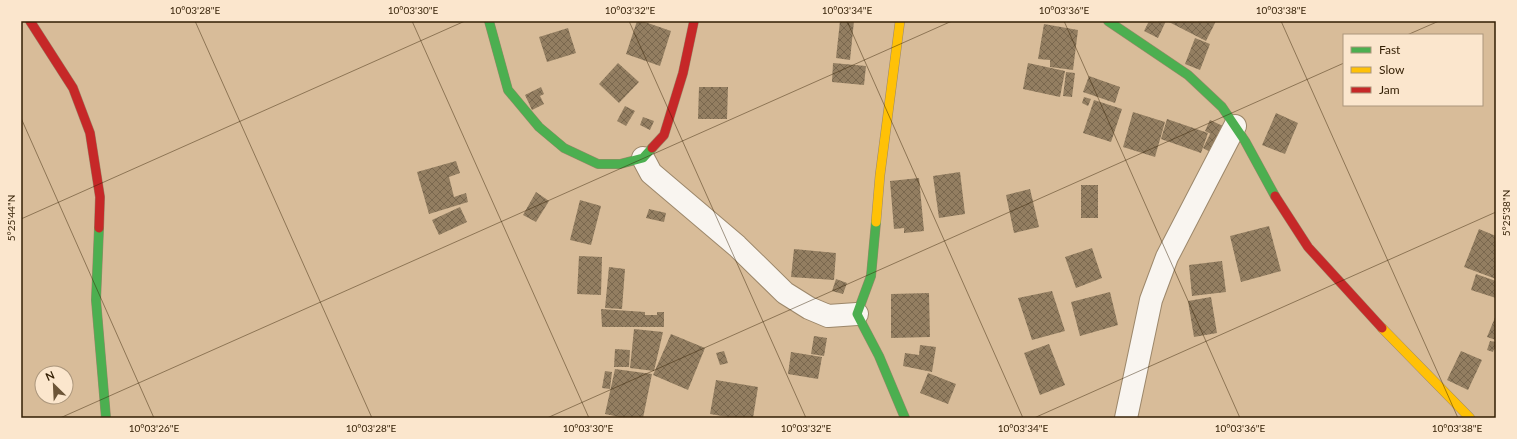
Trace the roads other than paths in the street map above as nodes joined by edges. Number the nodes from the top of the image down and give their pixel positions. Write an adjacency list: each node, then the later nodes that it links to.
1 (30, 21): 9 (street)
2 (489, 21): 7 (street)
3 (694, 21): 7 (street)
4 (900, 21): 8 (street)
5 (1108, 21): 6 (street)
6 (1235, 126): 11 (street); 12 (street)
7 (643, 158): 8 (street)
8 (857, 314): 10 (street)
9 (106, 418)
10 (905, 418)
11 (1126, 418)
12 (1470, 418)

